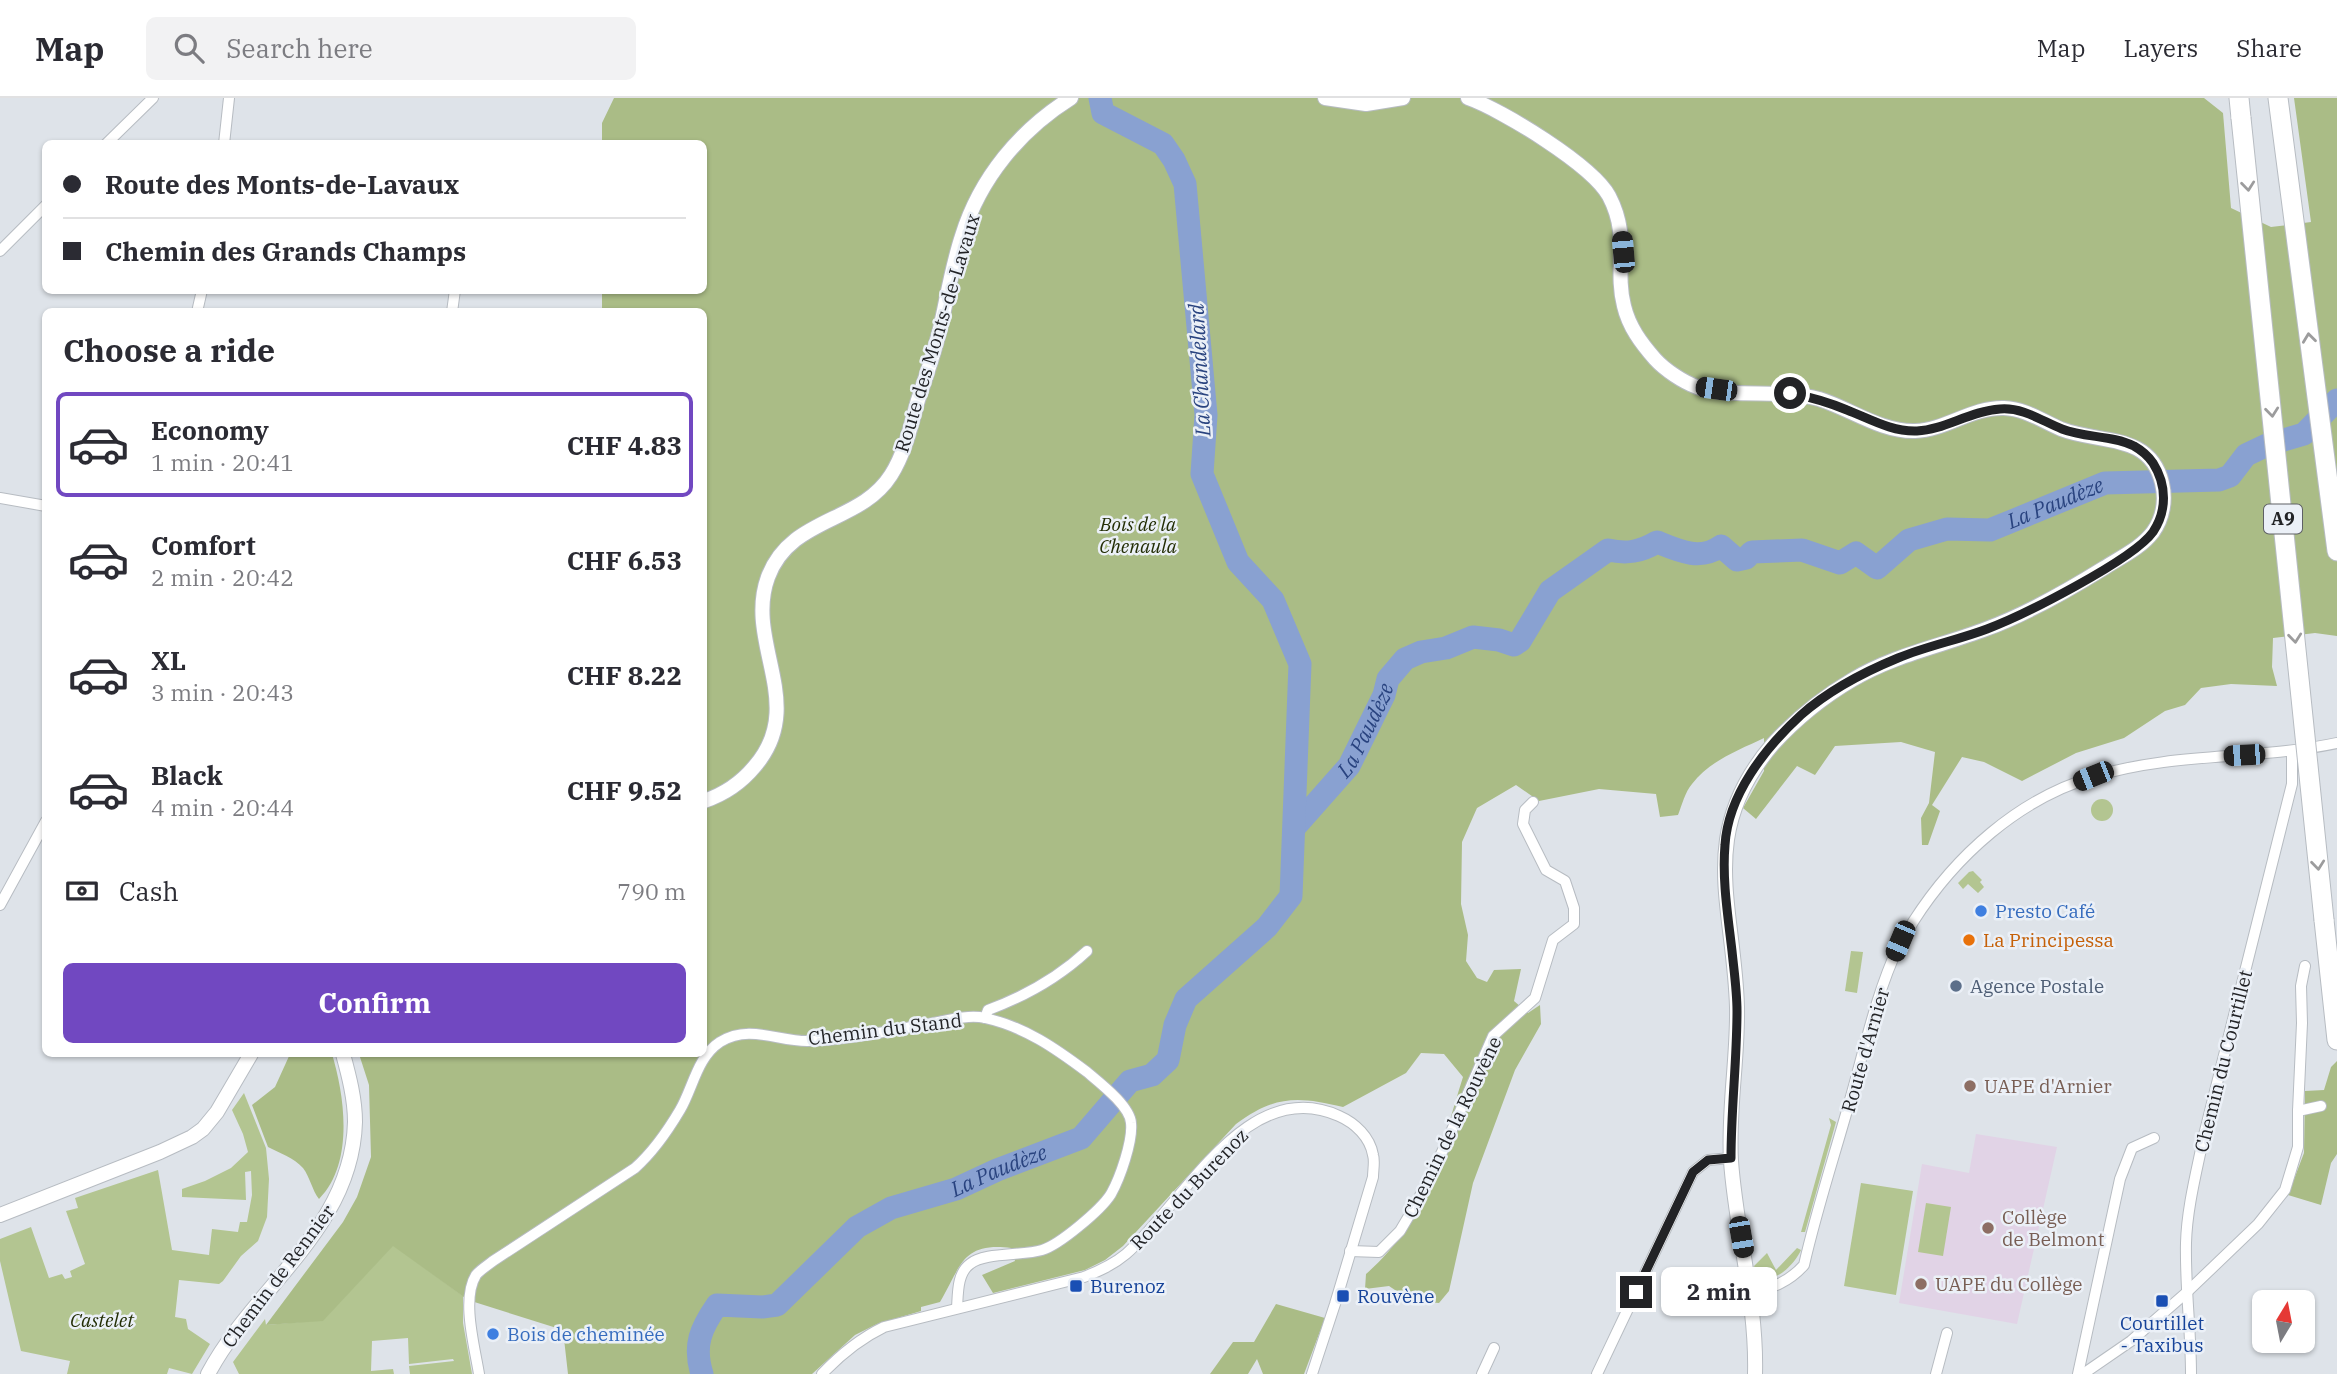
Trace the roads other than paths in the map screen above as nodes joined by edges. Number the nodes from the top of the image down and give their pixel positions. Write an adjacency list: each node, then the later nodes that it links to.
1 (153, 98): 9 (street)
2 (229, 98): 10 (street)
3 (1071, 98): 18 (street, Route des Monts-de-Lavaux)
4 (1325, 98): 5 (street)
5 (1403, 98)
6 (1468, 98): 33 (street)
7 (2239, 98): 25 (highway, A9, one-way to 25, bridge)
8 (2278, 98): 15 (highway, A9, one-way to 8)
9 (110, 140)
10 (224, 140)
11 (42, 209): 12 (street)
12 (0, 251)
13 (0, 498): 14 (street)
14 (42, 505)
15 (2337, 551)
16 (2337, 743): 17 (street, Route d'Arnier)
17 (2292, 752): 36 (street, Route d'Arnier); 37 (street, Chemin du Courtillet)
18 (707, 800)
19 (1533, 803): 35 (street, Chemin de la Rouvène)
20 (42, 828): 21 (street)
21 (0, 905)
22 (1087, 951): 24 (street)
23 (2305, 966): 31 (street)
24 (985, 1018): 26 (street, Chemin du Stand); 38 (street, Chemin du Stand)
25 (2337, 1040)
26 (707, 1053)
27 (249, 1057): 34 (street)
28 (344, 1057): 41 (street, Chemin de Rennier)
29 (705, 1057): 42 (street, Chemin du Stand)
30 (2321, 1106): 31 (street)
31 (2298, 1111): 37 (street)
32 (2154, 1138): 49 (street)
33 (1731, 1158): 36 (street); 46 (street)
34 (0, 1215)
35 (1350, 1251): 38 (street, Route du Burenoz); 44 (street, Route du Burenoz)
36 (1751, 1293): 47 (street)
37 (2186, 1293): 50 (street); 51 (street, Chemin du Courtillet)
38 (957, 1308): 43 (street, Route du Burenoz)
39 (1947, 1333): 48 (street)
40 (1494, 1348): 45 (street)
41 (208, 1374)
42 (479, 1374)
43 (822, 1374)
44 (1312, 1374)
45 (1482, 1374)
46 (1597, 1374)
47 (1755, 1374)
48 (1936, 1374)
49 (2078, 1374)
50 (2083, 1374)
51 (2191, 1374)

